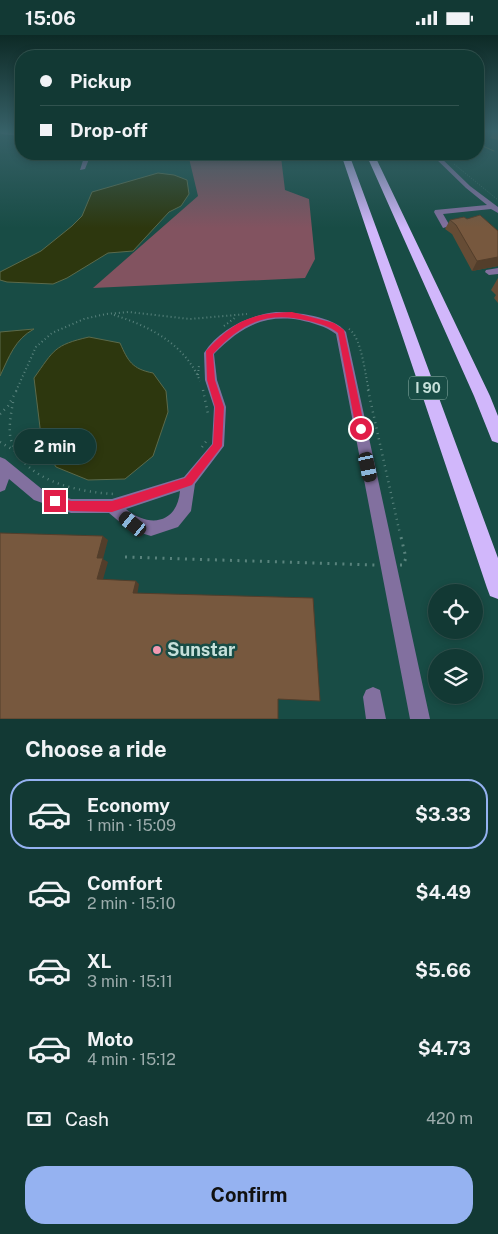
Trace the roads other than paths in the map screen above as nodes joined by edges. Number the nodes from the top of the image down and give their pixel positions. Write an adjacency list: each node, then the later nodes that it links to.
1 (84, 164): 6 (street)
2 (345, 164): 7 (highway)
3 (348, 164): 7 (highway, I 90)
4 (375, 164): 12 (highway)
5 (444, 164): 8 (street)
6 (82, 169)
7 (357, 189): 17 (highway, I 90)
8 (495, 209): 9 (street)
9 (449, 211): 10 (street); 11 (street)
10 (456, 218)
11 (446, 226)
12 (498, 435)
13 (3, 465): 15 (street); 16 (street)
14 (188, 482): 16 (street); 16 (street); 20 (street)
15 (0, 485)
16 (115, 500)
17 (498, 588)
18 (373, 697): 19 (street)
19 (376, 719)
20 (420, 719)

